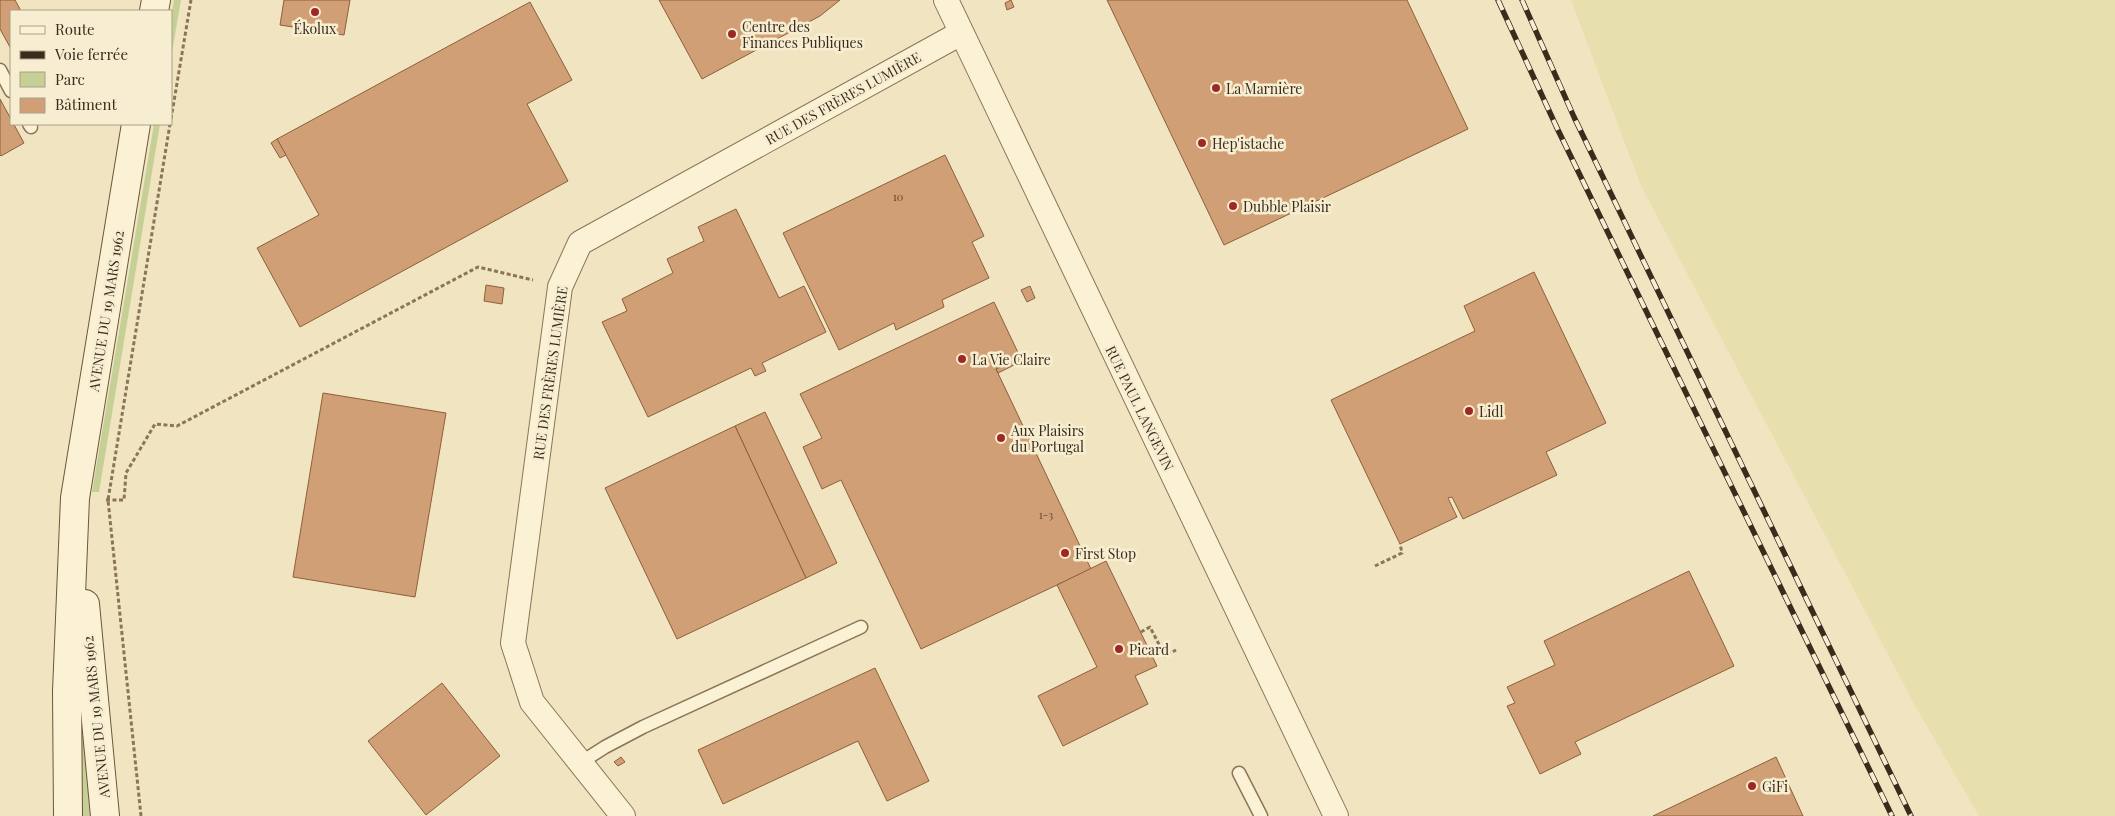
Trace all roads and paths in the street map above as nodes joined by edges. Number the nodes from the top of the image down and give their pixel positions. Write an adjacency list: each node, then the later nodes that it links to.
1 (191, 0): 6 (path)
2 (946, 0): 3 (street, RUE PAUL LANGEVIN)
3 (961, 33): 9 (street, RUE DES FRÈRES LUMIÈRE); 24 (street, RUE PAUL LANGEVIN)
4 (0, 70): 5 (lane)
5 (10, 89)
6 (172, 113)
7 (136, 125): 10 (main road, AVENUE DU 19 MARS 1962)
8 (170, 125): 11 (path)
9 (560, 287): 11 (path); 17 (street, RUE DES FRÈRES LUMIÈRE)
10 (75, 498): 11 (path); 19 (main road, AVENUE DU 19 MARS 1962); 20 (main road, AVENUE DU 19 MARS 1962)
11 (108, 500): 21 (path)
12 (1400, 544): 13 (path)
13 (1375, 566)
14 (861, 627): 17 (lane)
15 (1141, 632): 16 (path)
16 (1176, 650)
17 (580, 763): 22 (street, RUE DES FRÈRES LUMIÈRE)
18 (1239, 773): 23 (lane)
19 (68, 816)
20 (105, 816)
21 (141, 816)
22 (622, 816)
23 (1260, 816)
24 (1336, 816)

